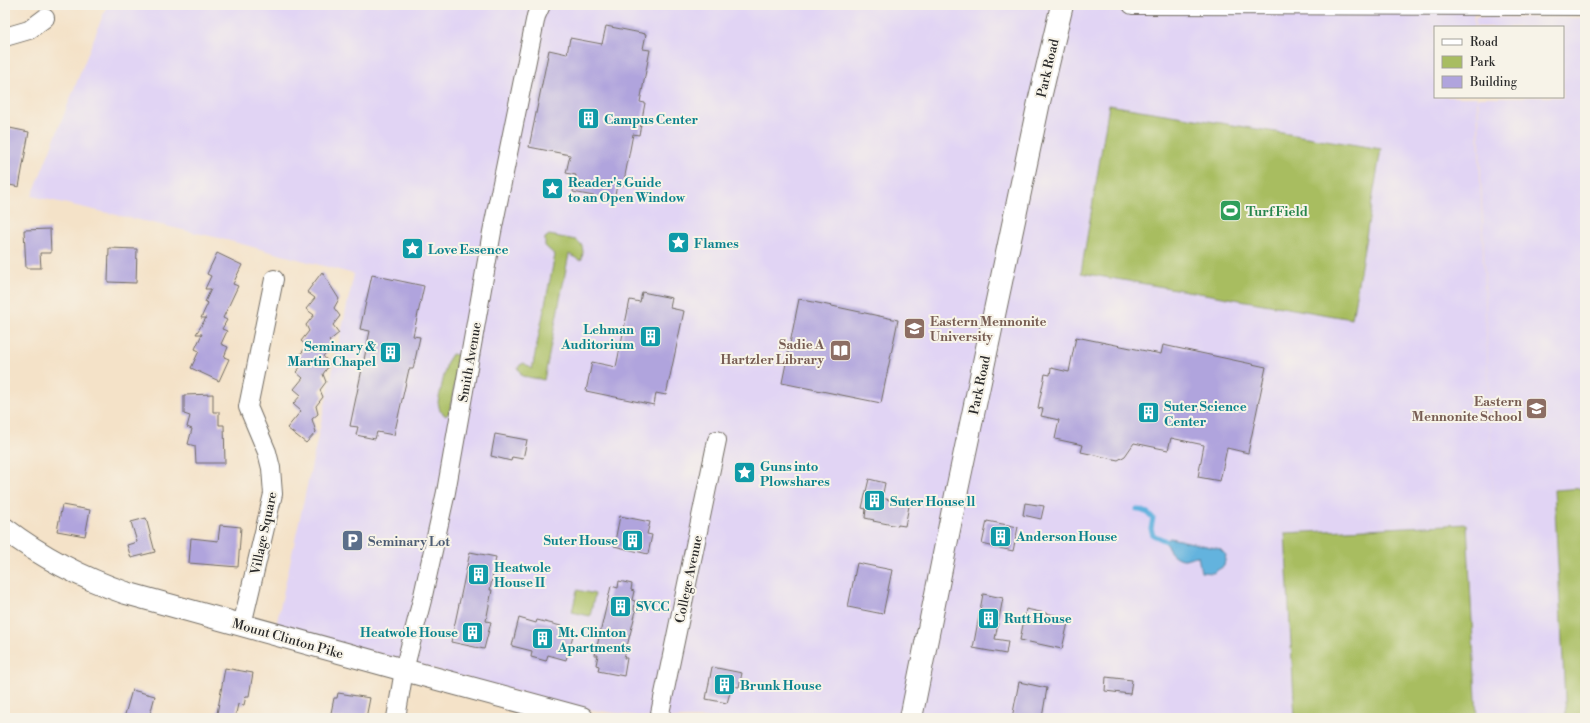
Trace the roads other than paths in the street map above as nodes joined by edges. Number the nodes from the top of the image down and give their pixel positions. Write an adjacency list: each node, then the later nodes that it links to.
1 (541, 5): 11 (street, Smith Avenue)
2 (1062, 5): 15 (street, Park Road)
3 (1132, 5): 4 (street)
4 (1585, 6)
5 (45, 18): 6 (street)
6 (5, 37)
7 (274, 279): 10 (street, Village Square)
8 (717, 440): 14 (street, College Avenue)
9 (6, 530): 10 (street, Mount Clinton Pike)
10 (242, 625): 11 (street, Mount Clinton Pike)
11 (404, 670): 12 (street, Smith Avenue); 13 (street, Mount Clinton Pike)
12 (396, 718)
13 (582, 718)
14 (659, 718)
15 (911, 718)

